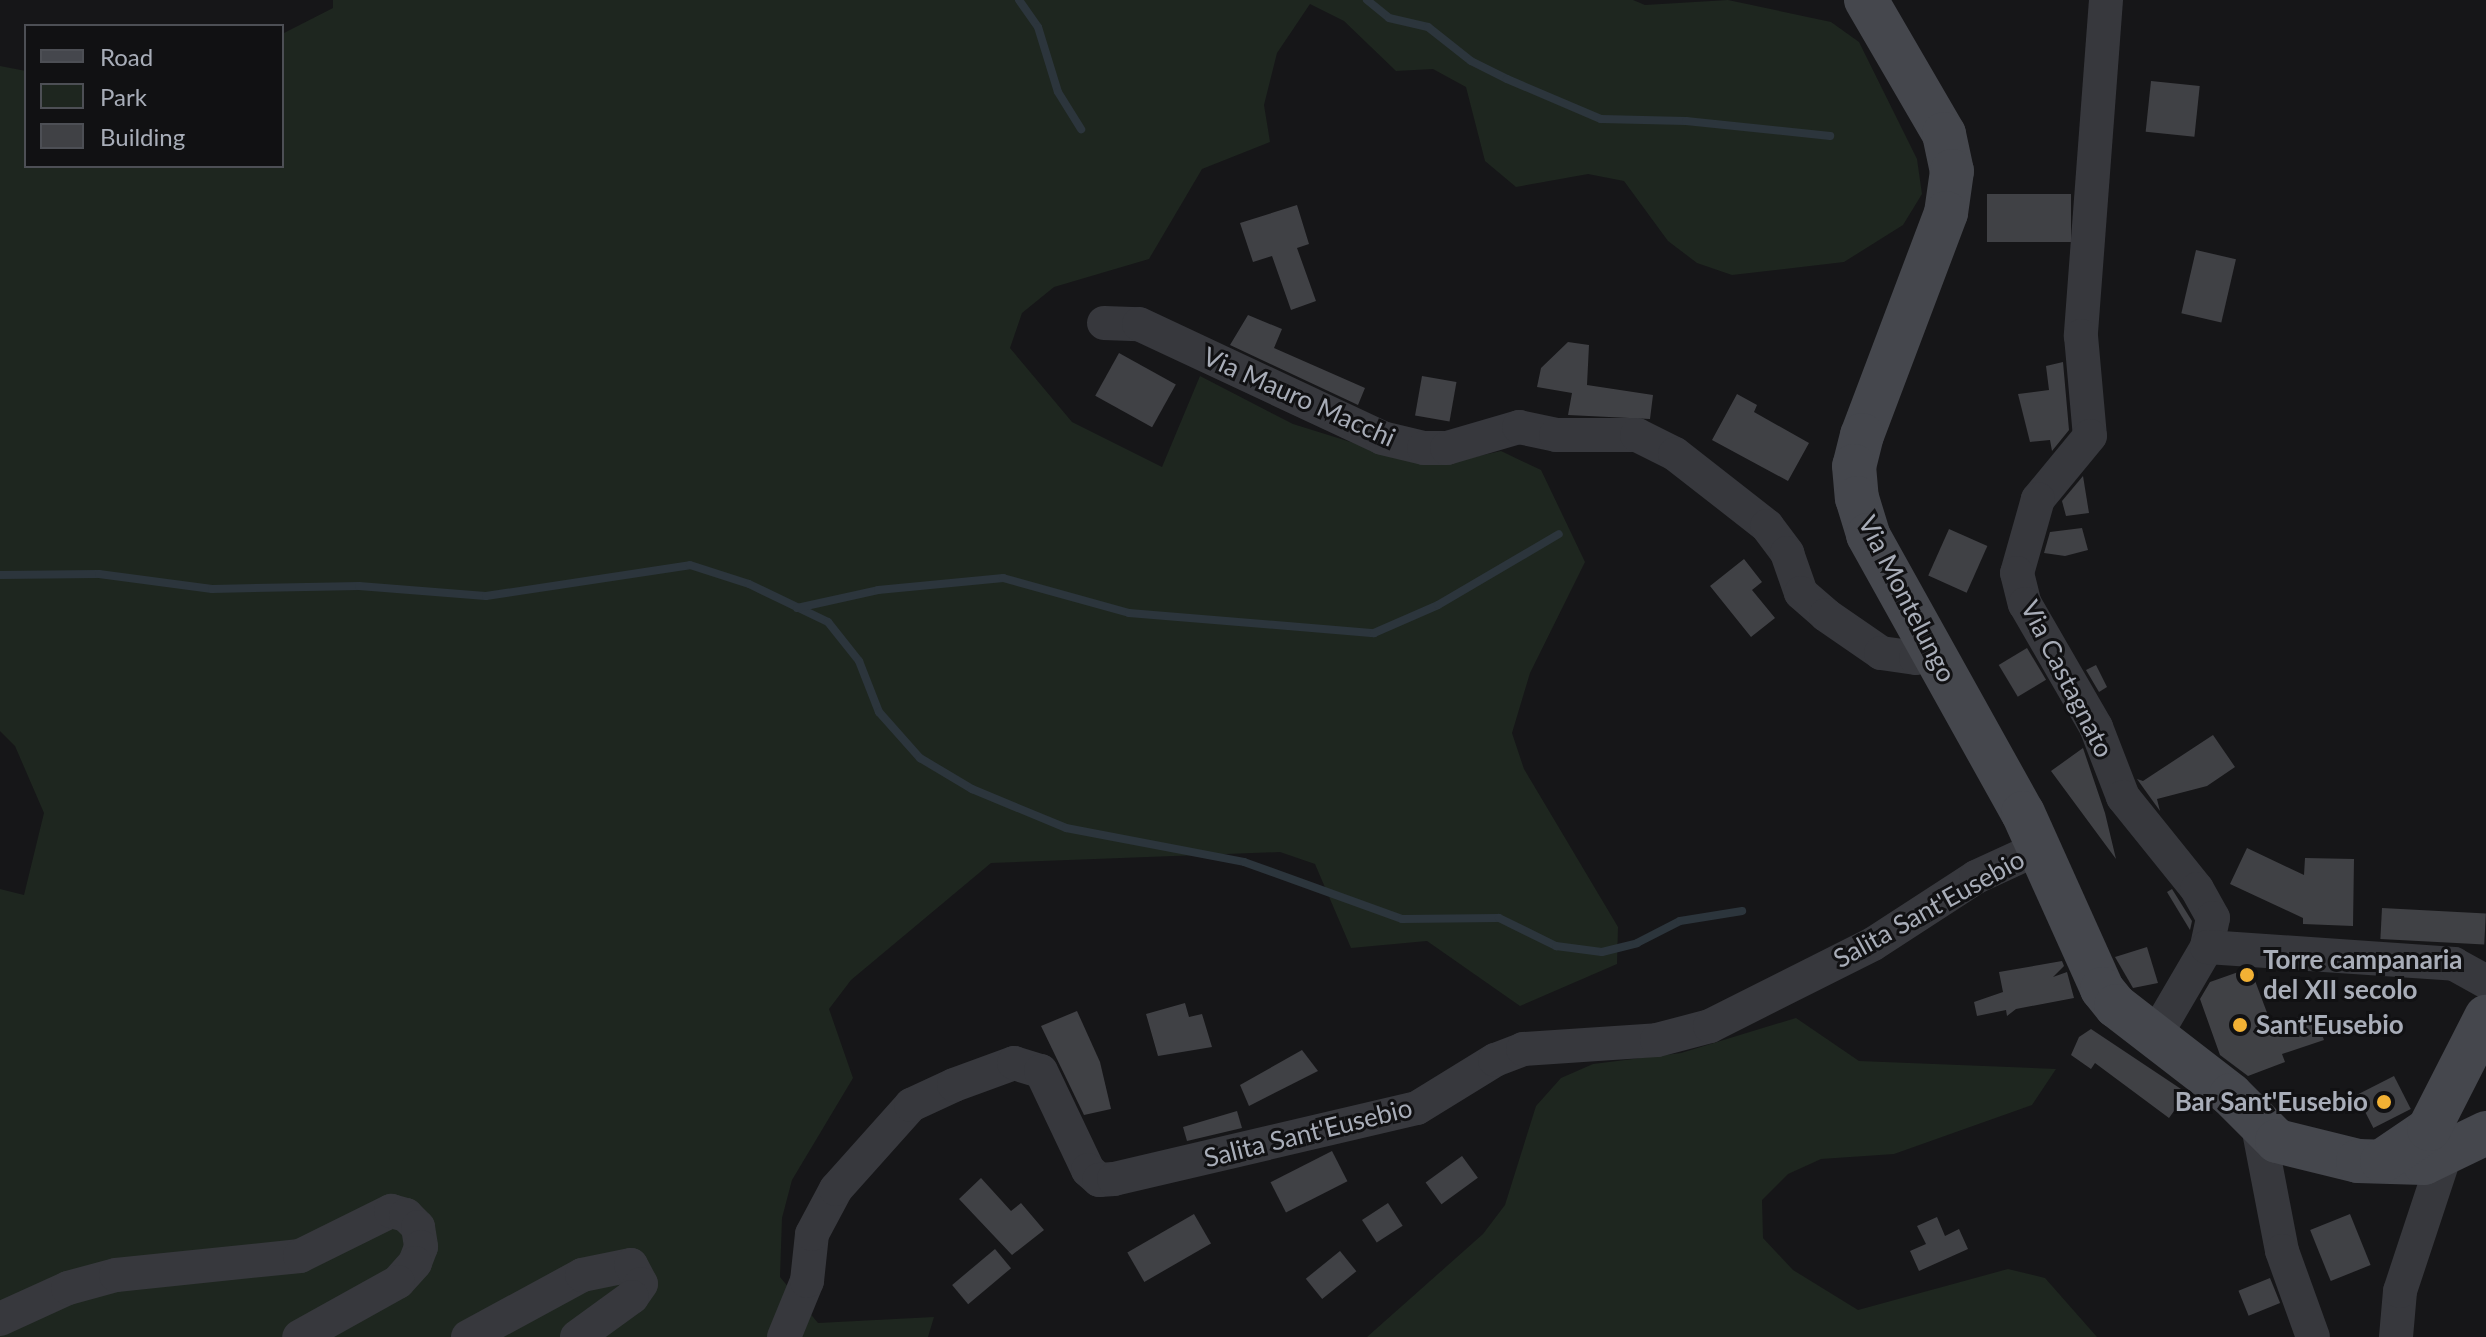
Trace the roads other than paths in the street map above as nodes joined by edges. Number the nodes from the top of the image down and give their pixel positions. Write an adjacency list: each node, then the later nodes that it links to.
1 (1866, 0): 4 (street, Via Montelungo)
2 (2106, 0): 6 (street, Via Castagnato)
3 (1104, 323): 4 (street, Via Mauro Macchi)
4 (1933, 653): 5 (street, Via Montelungo)
5 (2039, 848): 9 (street, Via Montelungo); 19 (street, Salita Sant'Eusebio)
6 (2210, 932): 7 (street); 9 (street)
7 (2486, 982)
8 (2486, 1017): 10 (street)
9 (2155, 1036): 11 (street, Via Montelungo)
10 (2444, 1102): 13 (street); 14 (street)
11 (2257, 1121): 14 (street, Via Montelungo); 20 (street)
12 (2486, 1133): 13 (street, Via Montelungo)
13 (2445, 1155): 14 (street, Via Montelungo); 21 (street)
14 (2382, 1161)
15 (0, 1319): 16 (street)
16 (299, 1337)
17 (468, 1337): 18 (street)
18 (577, 1337)
19 (784, 1337)
20 (2313, 1337)
21 (2396, 1337)

